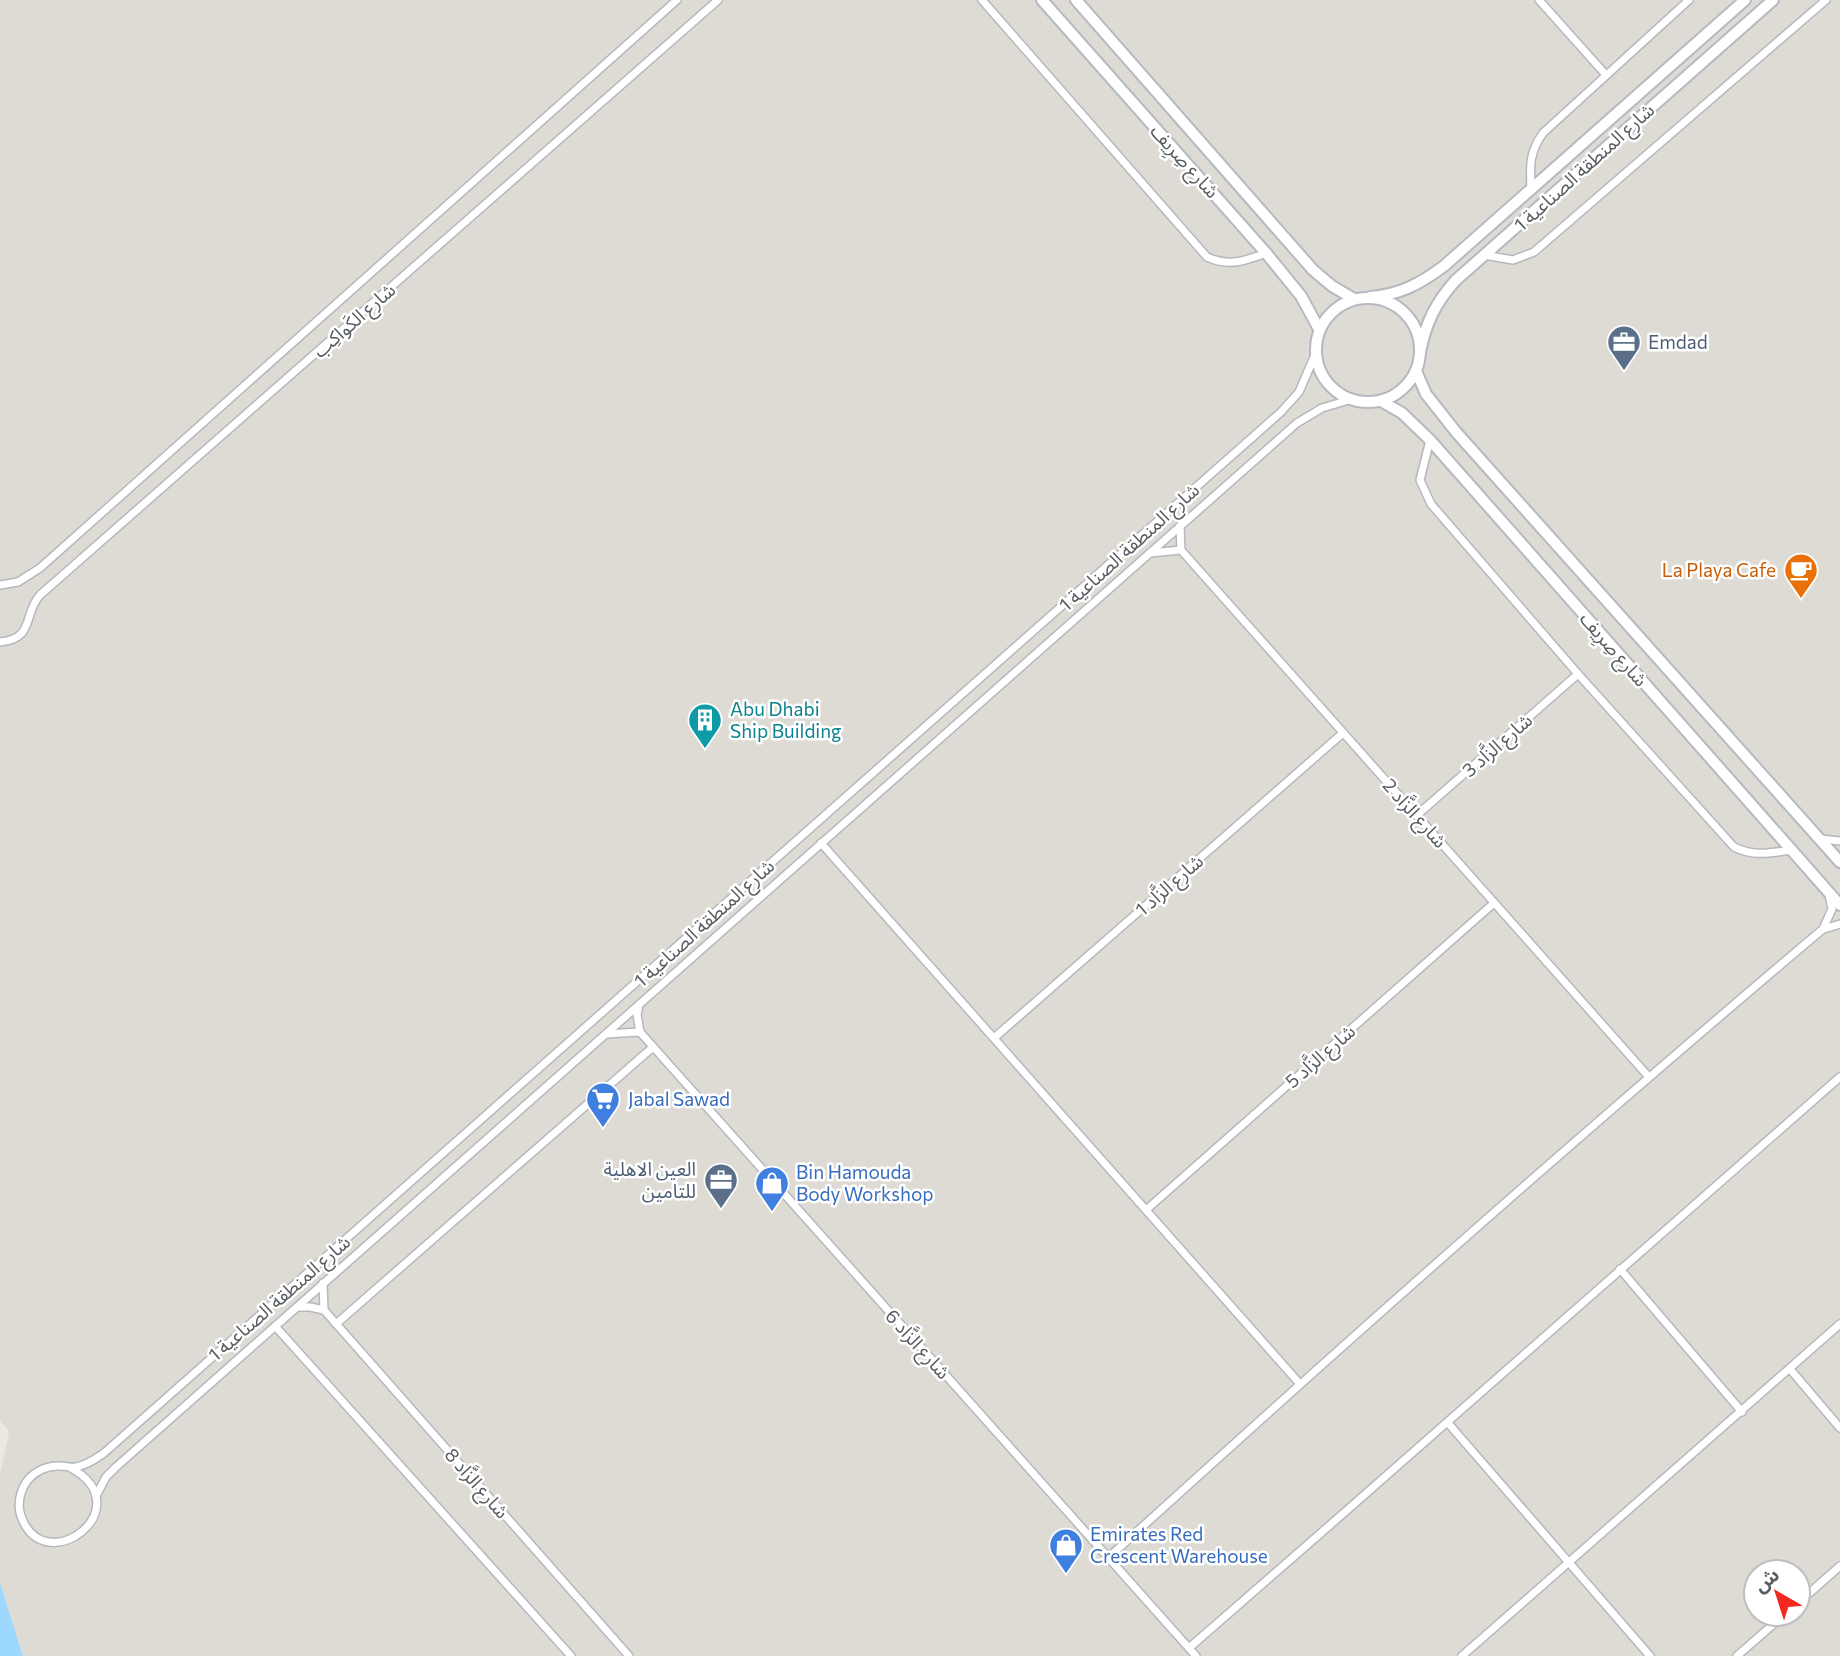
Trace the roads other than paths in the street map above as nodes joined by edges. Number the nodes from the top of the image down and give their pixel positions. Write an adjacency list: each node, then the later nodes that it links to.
1 (677, 0): 27 (street, شارع الكَواكِب)
2 (718, 0): 28 (street, شارع الكَواكِب)
3 (982, 0): 13 (street)
4 (1042, 0): 13 (main road, شارع صِرِيف)
5 (1076, 0): 16 (main road, شارع صِرِيف)
6 (1539, 0): 11 (street)
7 (1689, 0): 11 (street)
8 (1745, 0): 12 (main road, شارع المنطقة الصناعية 1)
9 (1773, 0): 14 (main road, شارع المنطقة الصناعية 1)
10 (1826, 0): 14 (street)
11 (1606, 75): 12 (street)
12 (1531, 189): 15 (main road, شارع المنطقة الصناعية 1)
13 (1266, 253): 17 (main road, شارع صِرِيف)
14 (1484, 255): 18 (main road, شارع المنطقة الصناعية 1)
15 (1370, 297): 16 (main road); 18 (main road)
16 (1354, 299): 17 (main road)
17 (1319, 329): 19 (main road)
18 (1420, 352): 20 (main road)
19 (1315, 355): 21 (main road); 62 (street, شارع المنطقة الصناعية 1)
20 (1416, 371): 22 (main road); 32 (main road, شارع صِرِيف)
21 (1349, 400): 22 (main road); 24 (street, شارع المنطقة الصناعية 1)
22 (1381, 401): 23 (main road, شارع صِرِيف)
23 (1430, 440): 29 (street); 35 (main road, شارع صِرِيف)
24 (1180, 526): 25 (street); 26 (street, شارع المنطقة الصناعية 1)
25 (1181, 550): 26 (street); 30 (street, شارع الزَّاد 2)
26 (1149, 553): 34 (street, شارع المنطقة الصناعية 1)
27 (0, 585)
28 (0, 642)
29 (1578, 674): 31 (street, شارع الزَّاد 3); 35 (street)
30 (1343, 733): 31 (street, شارع الزَّاد 2); 45 (street, شارع الزَّاد 1)
31 (1416, 815): 38 (street, شارع الزَّاد 2)
32 (1820, 839): 33 (street); 36 (main road, شارع صِرِيف)
33 (1840, 841)
34 (821, 843): 42 (street, شارع المنطقة الصناعية 1); 45 (street)
35 (1791, 850): 37 (main road, شارع صِرِيف)
36 (1840, 862)
37 (1828, 892): 39 (main road, شارع صِرِيف); 41 (street)
38 (1494, 903): 47 (street, شارع الزَّاد 2); 49 (street, شارع الزَّاد 5)
39 (1840, 905)
40 (1840, 924): 41 (street)
41 (1823, 929): 47 (street)
42 (639, 1004): 43 (street); 44 (street, شارع المنطقة الصناعية 1)
43 (640, 1032): 44 (street); 46 (street, شارع الزَّاد 6)
44 (606, 1034): 51 (street, شارع المنطقة الصناعية 1)
45 (994, 1038): 49 (street)
46 (653, 1047): 54 (street); 64 (street, شارع الزَّاد 6)
47 (1648, 1076): 58 (street)
48 (1840, 1077): 50 (street)
49 (1146, 1210): 58 (street)
50 (1620, 1269): 59 (street); 60 (street)
51 (323, 1283): 52 (street, شارع المنطقة الصناعية 1); 53 (street)
52 (296, 1308): 53 (street); 56 (street, شارع المنطقة الصناعية 1)
53 (324, 1310): 54 (street, شارع الزَّاد 8)
54 (337, 1324): 71 (street, شارع الزَّاد 8)
55 (1840, 1324): 57 (street)
56 (275, 1326): 63 (street, شارع المنطقة الصناعية 1); 70 (street)
57 (1790, 1369): 59 (street); 61 (street)
58 (1300, 1384): 64 (street)
59 (1742, 1412): 65 (street)
60 (1448, 1423): 65 (street); 69 (street)
61 (1840, 1428)
62 (71, 1468): 63 (street); 63 (street, شارع المنطقة الصناعية 1)
63 (96, 1497)
64 (1108, 1558): 69 (street, شارع الزَّاد 6)
65 (1569, 1563): 73 (street); 74 (street)
66 (1840, 1566): 67 (street)
67 (1812, 1591)
68 (1769, 1628): 75 (street)
69 (1189, 1648): 72 (street, شارع الزَّاد 6)
70 (571, 1656)
71 (629, 1656)
72 (1196, 1656)
73 (1462, 1656)
74 (1650, 1656)
75 (1737, 1656)

